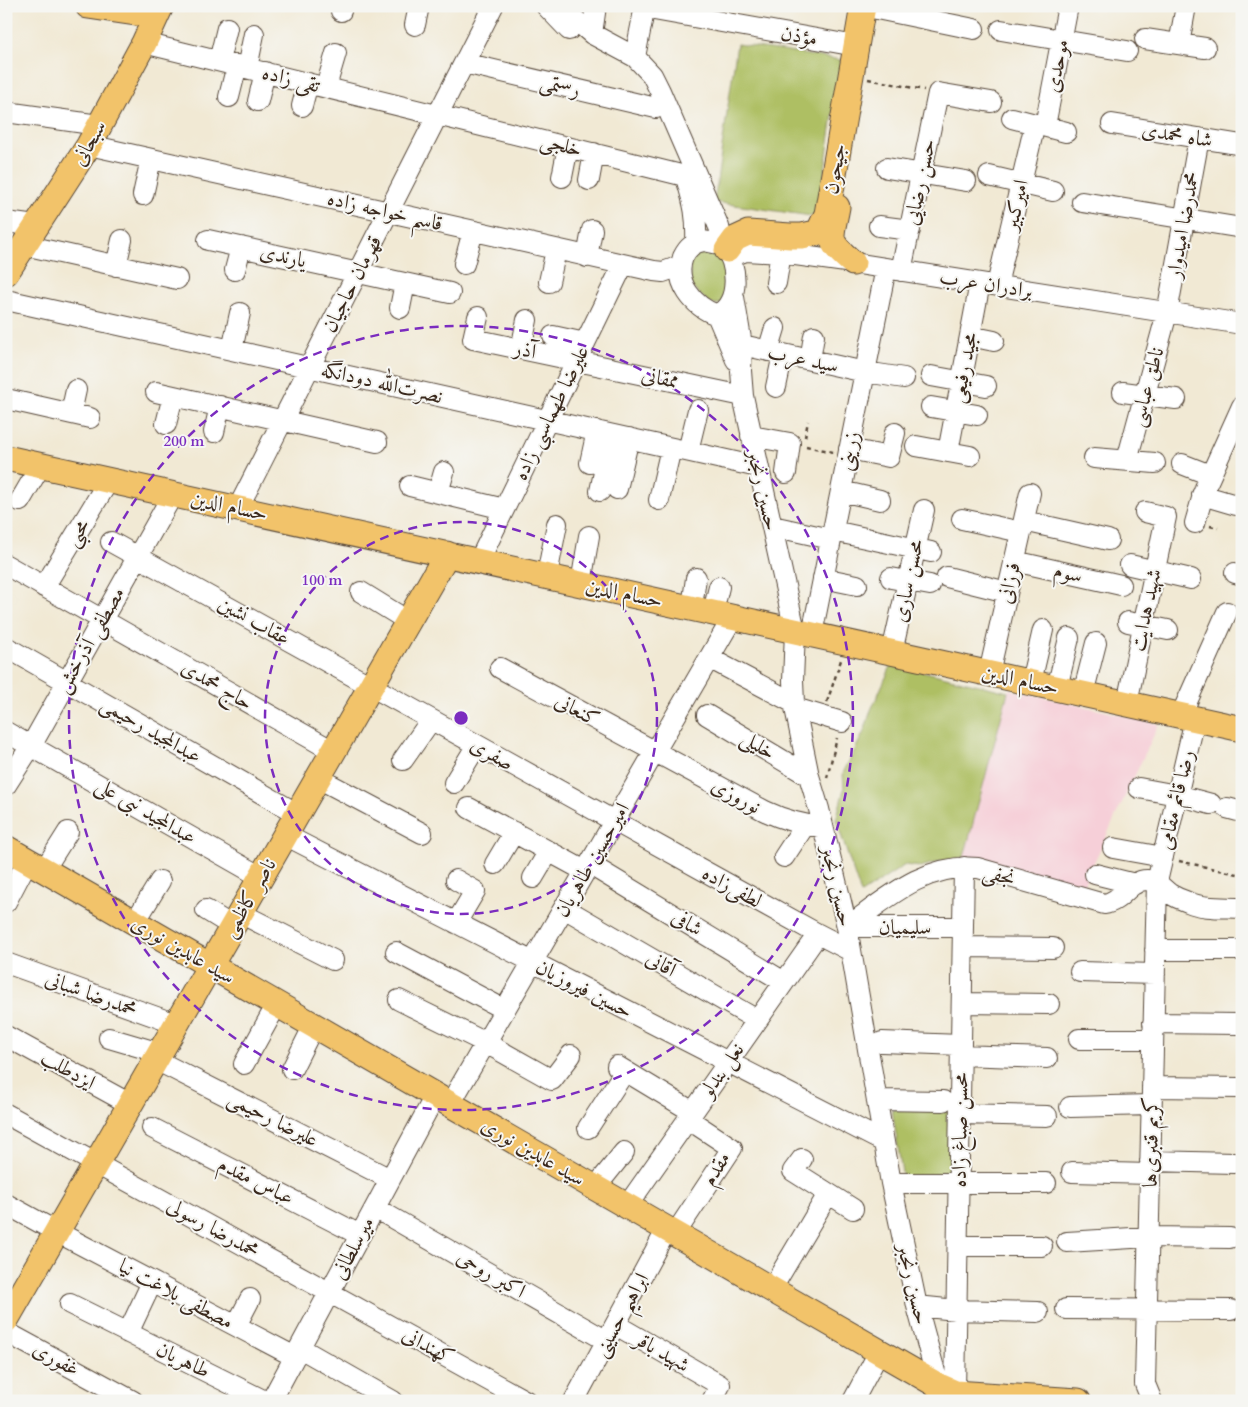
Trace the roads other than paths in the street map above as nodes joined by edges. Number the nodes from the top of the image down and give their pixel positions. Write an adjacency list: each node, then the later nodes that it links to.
1 (88, 6): 10 (main road)
2 (546, 6): 32 (street)
3 (563, 6): 15 (street)
4 (596, 6): 15 (street)
5 (1068, 6): 16 (street, موحدی)
6 (1186, 6): 19 (street)
7 (487, 7): 25 (street, قهرمان حاجیان)
8 (869, 7): 12 (street); 20 (main road, جیحون); 73 (main road, جیحون)
9 (650, 8): 20 (street, مؤذن); 24 (street)
10 (158, 11): 18 (main road, سبحانی)
11 (227, 28): 26 (street)
12 (974, 29)
13 (1001, 30): 16 (street)
14 (254, 34): 26 (street)
15 (592, 34): 24 (street)
16 (1062, 39): 22 (street); 37 (street, موحدی)
17 (1145, 39): 19 (street)
18 (144, 43): 26 (street, تقی زاده); 39 (main road, سبحانی)
19 (1179, 44): 21 (street)
20 (856, 46): 70 (main road, جیحون)
21 (1205, 48)
22 (1127, 51)
23 (336, 53): 27 (street)
24 (635, 57): 70 (street)
25 (464, 63): 32 (street, رستمی); 34 (street, قهرمان حاجیان)
26 (242, 67): 27 (street, تقی زاده); 28 (street); 29 (street)
27 (317, 85): 31 (street); 34 (street, تقی زاده)
28 (229, 97)
29 (258, 101)
30 (991, 102): 46 (street, حسن رضایی)
31 (302, 106)
32 (656, 108): 47 (street)
33 (6, 112): 39 (street, قاسم خواجه زاده)
34 (438, 115): 42 (street, خلجی); 56 (street, قهرمان حاجیان)
35 (1012, 118): 37 (street)
36 (1112, 124): 40 (street, شاه محمدی)
37 (1040, 125): 38 (street); 52 (street, امیرکبیر)
38 (1066, 132)
39 (94, 135): 44 (street, قاسم خواجه زاده); 64 (main road, سبحانی)
40 (1199, 138): 41 (street, شاه محمدی); 57 (street, محمدرضا امیدوار)
41 (1242, 145)
42 (568, 147): 43 (street, خلجی); 49 (street)
43 (594, 153): 47 (street, خلجی); 50 (street)
44 (151, 159): 54 (street); 56 (street, قاسم خواجه زاده)
45 (888, 168): 46 (street)
46 (921, 174): 51 (street); 62 (street, حسن رضایی)
47 (685, 176): 67 (street)
48 (989, 176): 52 (street)
49 (562, 177)
50 (589, 180)
51 (966, 181)
52 (1021, 183): 53 (street); 86 (street, امیرکبیر)
53 (1053, 191)
54 (143, 195)
55 (1082, 202): 57 (street)
56 (388, 212): 63 (street, قاسم خواجه زاده); 80 (street, قهرمان حاجیان)
57 (1184, 219): 60 (street); 92 (street, محمدرضا امیدوار)
58 (6, 222): 64 (street)
59 (879, 226): 62 (street)
60 (1242, 228)
61 (592, 230): 72 (street)
62 (910, 230): 78 (street, حسن رضایی)
63 (473, 231): 69 (street, قاسم خواجه زاده); 74 (street)
64 (30, 236): 76 (street); 81 (main road, سبحانی)
65 (122, 240): 76 (street)
66 (208, 240): 68 (street, یارندی)
67 (696, 242): 70 (street); 77 (street)
68 (241, 247): 79 (street); 80 (street, یارندی)
69 (556, 250): 72 (street, قاسم خواجه زاده); 83 (street)
70 (727, 251): 71 (street, برادران عرب); 88 (street)
71 (781, 253): 73 (street, برادران عرب); 85 (street)
72 (587, 257): 75 (street, قاسم خواجه زاده)
73 (852, 263): 78 (street, برادران عرب)
74 (464, 264)
75 (623, 265): 77 (street, قاسم خواجه زاده); 105 (street, علیرضا طهماسبی زاده)
76 (116, 266): 82 (street)
77 (680, 266): 93 (street)
78 (894, 269): 86 (street, برادران عرب); 110 (street, زرینی)
79 (235, 270)
80 (358, 272): 84 (street, یارندی); 108 (street, قهرمان حاجیان)
81 (6, 273)
82 (177, 279)
83 (550, 282)
84 (405, 283): 87 (street, یارندی); 90 (street)
85 (776, 284)
86 (988, 284): 92 (street, برادران عرب); 100 (street, مجید رفیعی)
87 (450, 293)
88 (734, 297): 93 (street); 102 (street, حسین رنجبر)
89 (6, 300): 104 (street, نصرت‌الله دودانگه)
90 (400, 308)
91 (240, 313): 104 (street)
92 (1167, 313): 96 (street, برادران عرب); 119 (street, ناطق عباسی)
93 (718, 316): 109 (street, حسین رنجبر)
94 (478, 317): 103 (street, آذر)
95 (527, 320): 103 (street)
96 (1242, 324)
97 (775, 328): 106 (street)
98 (553, 336): 105 (street)
99 (814, 336): 107 (street)
100 (970, 336): 101 (street); 113 (street, مجید رفیعی)
101 (994, 341)
102 (742, 346): 106 (street, سید عرب); 109 (street, حسین رنجبر)
103 (522, 349): 105 (street, آذر)
104 (232, 350): 108 (street, نصرت‌الله دودانگه)
105 (580, 352): 118 (street, ممقانی); 129 (street, علیرضا طهماسبی زاده)
106 (775, 353): 107 (street, سید عرب); 115 (street)
107 (810, 360): 110 (street, سید عرب)
108 (310, 367): 128 (street, قهرمان حاجیان); 129 (street, نصرت‌الله دودانگه)
109 (741, 371): 118 (street, حسین رنجبر)
110 (865, 372): 112 (street, سید عرب); 138 (street, زرینی)
111 (931, 376): 113 (street)
112 (904, 378)
113 (961, 381): 114 (street); 125 (street, مجید رفیعی)
114 (986, 386)
115 (776, 387)
116 (76, 390): 120 (street)
117 (1123, 392): 119 (street)
118 (743, 396): 134 (street, حسین رنجبر)
119 (1145, 396): 121 (street); 143 (street, ناطق عباسی)
120 (6, 400)
121 (1176, 400)
122 (220, 406): 128 (street); 130 (street); 131 (street)
123 (931, 407): 125 (street)
124 (698, 410): 137 (street)
125 (956, 411): 127 (street); 139 (street, مجید رفیعی)
126 (1241, 411): 151 (street)
127 (977, 415)
128 (283, 420): 135 (street); 164 (street, قهرمان حاجیان)
129 (547, 420): 133 (street, نصرت‌الله دودانگه); 165 (street, علیرضا طهماسبی زاده)
130 (166, 424)
131 (214, 432)
132 (895, 433): 138 (street)
133 (613, 435): 137 (street, نصرت‌الله دودانگه); 144 (street); 154 (street)
134 (751, 436): 148 (street, حسین رنجبر); 150 (street)
135 (377, 442)
136 (916, 446): 139 (street)
137 (679, 449): 148 (street, نصرت‌الله دودانگه); 160 (street)
138 (849, 452): 155 (street, زرینی)
139 (948, 452): 140 (street)
140 (970, 456)
141 (6, 458): 147 (main road, حسام الدین)
142 (1094, 458): 143 (street)
143 (1127, 460): 145 (street)
144 (590, 463)
145 (1155, 463)
146 (1182, 464): 151 (street)
147 (41, 465): 152 (main road, حسام الدین); 162 (street)
148 (758, 467): 171 (street, حسین رنجبر)
149 (444, 472): 157 (street)
150 (786, 473)
151 (1210, 475): 159 (street)
152 (109, 480): 158 (main road, حسام الدین); 193 (street, محبی)
153 (410, 486): 157 (street)
154 (608, 490)
155 (841, 491): 161 (street); 173 (street, زرینی)
156 (1030, 492): 172 (street, فرزانی)
157 (438, 493): 165 (street)
158 (173, 494): 164 (main road, حسام الدین); 179 (street, مصطفی آذرخش)
159 (1202, 495): 163 (street); 169 (street)
160 (659, 500)
161 (880, 500)
162 (20, 501)
163 (1236, 505)
164 (238, 508): 178 (main road, حسام الدین)
165 (504, 509): 181 (street, علیرضا طهماسبی زاده)
166 (924, 510): 177 (street, محسن ساری)
167 (1145, 512): 184 (street, شهید هدایت)
168 (962, 519): 172 (street)
169 (1195, 523)
170 (557, 524): 185 (street)
171 (772, 526): 173 (street); 204 (street, حسین رنجبر)
172 (1022, 527): 175 (street); 180 (street, فرزانی)
173 (832, 535): 177 (street); 187 (street, زرینی)
174 (589, 536): 190 (street)
175 (1108, 540)
176 (111, 542): 179 (street, عقاب نشین)
177 (923, 551): 188 (street, محسن ساری)
178 (447, 554): 181 (main road, حسام الدین); 200 (main road, ناصر کاظمی)
179 (138, 556): 199 (street, مصطفی آذرخش); 214 (street, عقاب نشین)
180 (1014, 560): 192 (street, سوم); 196 (street, فرزانی)
181 (479, 561): 185 (main road, حسام الدین)
182 (6, 565): 193 (street, حاج محمدی)
183 (1130, 565): 184 (street)
184 (1155, 571): 189 (street); 201 (street, شهید هدایت)
185 (547, 575): 190 (main road, حسام الدین)
186 (696, 578): 197 (street)
187 (824, 578): 191 (street); 204 (street, زرینی)
188 (900, 579): 196 (street); 208 (street, محسن ساری)
189 (1190, 579)
190 (581, 583): 197 (main road, حسام الدین)
191 (858, 585)
192 (1121, 585)
193 (44, 587): 199 (street, حاج محمدی)
194 (719, 587): 197 (street)
195 (361, 592): 200 (street)
196 (1007, 592): 211 (street, فرزانی)
197 (713, 612): 204 (main road, حسام الدین); 209 (street, امیرحسین طاهریان)
198 (1227, 612): 220 (street, رضا قائم مقامی)
199 (101, 619): 212 (street, مصطفی آذرخش); 227 (street, حاج محمدی)
200 (408, 620): 214 (main road, ناصر کاظمی)
201 (1136, 623): 203 (street); 217 (street, شهید هدایت)
202 (1043, 630): 213 (street)
203 (1168, 630)
204 (803, 633): 208 (main road, حسام الدین); 218 (street, حسین رنجبر)
205 (1069, 638): 215 (street)
206 (1096, 643): 216 (street)
207 (6, 647): 212 (street, عبدالمجید رحیمی)
208 (892, 652): 211 (main road, حسام الدین)
209 (709, 658): 218 (street); 228 (street, امیرحسین طاهریان)
210 (500, 668): 228 (street, کنعانی)
211 (989, 673): 213 (main road, حسام الدین)
212 (66, 681): 225 (street, مصطفی آذرخش); 238 (street, عبدالمجید رحیمی)
213 (1031, 682): 215 (main road, حسام الدین)
214 (370, 686): 221 (street, صفری); 227 (main road, ناصر کاظمی)
215 (1057, 688): 216 (main road, حسام الدین)
216 (1083, 694): 217 (main road, حسام الدین)
217 (1127, 703): 220 (main road, حسام الدین)
218 (795, 705): 222 (street); 231 (street, حسین رنجبر)
219 (707, 715): 231 (street, خلیلی)
220 (1188, 717): 223 (main road, حسام الدین); 235 (street, رضا قائم مقامی)
221 (431, 720): 226 (street, صفری); 229 (street)
222 (842, 722)
223 (1242, 729)
224 (6, 732): 225 (street, عبدالمجید نبی علی)
225 (31, 746): 233 (street, مصطفی آذرخش); 255 (street, عبدالمجید نبی علی)
226 (477, 746): 232 (street); 239 (street, صفری)
227 (333, 751): 230 (main road, ناصر کاظمی)
228 (655, 752): 239 (street, امیرحسین طاهریان); 240 (street, نوروزی)
229 (403, 760)
230 (318, 778): 238 (main road, ناصر کاظمی); 243 (street)
231 (818, 778): 240 (street, حسین رنجبر)
232 (454, 783)
233 (6, 784)
234 (1139, 788): 235 (street)
235 (1177, 795): 237 (street); 249 (street, رضا قائم مقامی)
236 (469, 808): 242 (street, شافی)
237 (1227, 808)
238 (296, 814): 244 (main road, ناصر کاظمی)
239 (614, 822): 253 (street, امیرحسین طاهریان); 270 (street, لطفی‌زاده)
240 (814, 826): 248 (street); 268 (street, حسین رنجبر)
241 (68, 832): 251 (street)
242 (514, 832): 247 (street, شافی); 250 (street)
243 (422, 833)
244 (285, 835): 255 (main road, ناصر کاظمی); 267 (street, حسین فیروزیان)
245 (6, 848): 251 (main road, سید عابدین نوری)
246 (1113, 848): 249 (street)
247 (549, 851): 253 (street, شافی); 256 (street)
248 (784, 856)
249 (1162, 858): 259 (street, رضا قائم مقامی)
250 (495, 864)
251 (36, 865): 261 (street); 266 (main road, سید عابدین نوری)
252 (964, 867): 260 (street, نجفی); 268 (street, نجفی); 269 (street, محسن صباغ زاده)
253 (587, 868): 263 (street, امیرحسین طاهریان); 283 (street, شافی)
254 (1096, 874): 260 (street)
255 (261, 877): 265 (main road, ناصر کاظمی)
256 (533, 878)
257 (456, 880): 267 (street)
258 (160, 881): 266 (street)
259 (1157, 882): 260 (street); 262 (street); 273 (street, کریم قنبری‌ها)
260 (1135, 884)
261 (6, 902)
262 (1241, 903)
263 (564, 908): 278 (street, امیرحسین طاهریان); 289 (street, آقانی)
264 (206, 910): 265 (street)
265 (236, 920): 277 (street); 280 (main road, ناصر کاظمی)
266 (135, 922): 280 (main road, سید عابدین نوری)
267 (456, 923): 278 (street, حسین فیروزیان)
268 (847, 927): 269 (street, سلیمیان); 275 (street, حسین رنجبر)
269 (963, 927): 271 (street, محسن صباغ زاده)
270 (818, 934): 275 (street, لطفی‌زاده); 283 (street, نعل بندلو)
271 (963, 947): 272 (street); 285 (street, محسن صباغ زاده)
272 (1053, 948)
273 (1155, 950): 274 (street); 282 (street, کریم قنبری‌ها)
274 (1242, 950)
275 (851, 951): 309 (street, حسین رنجبر)
276 (396, 952): 288 (street)
277 (333, 960)
278 (532, 962): 288 (street, امیرحسین طاهریان); 303 (street, حسین فیروزیان)
279 (6, 963): 290 (street, محمدرضا شبانی)
280 (210, 965): 286 (main road, سید عابدین نوری); 290 (main road, ناصر کاظمی)
281 (1080, 972): 282 (street)
282 (1155, 974): 293 (street, کریم قنبری‌ها)
283 (784, 982): 289 (street, نعل بندلو)
284 (399, 1000): 298 (street)
285 (962, 1003): 287 (street); 299 (street, محسن صباغ زاده)
286 (277, 1004): 292 (main road, سید عابدین نوری); 304 (street)
287 (1049, 1004)
288 (505, 1010): 298 (street, امیرحسین طاهریان)
289 (758, 1020): 303 (street, نعل بندلو)
290 (176, 1024): 301 (main road, ناصر کاظمی)
291 (1238, 1024): 293 (street)
292 (314, 1025): 305 (street); 308 (main road, سید عابدین نوری)
293 (1153, 1031): 296 (street); 307 (street, کریم قنبری‌ها)
294 (6, 1036): 311 (street, ایزدطلب)
295 (109, 1038): 301 (street, علیرضا رحیمی)
296 (1079, 1039)
297 (882, 1042): 299 (street)
298 (486, 1043): 300 (street); 308 (street, امیرحسین طاهریان)
299 (961, 1050): 302 (street); 314 (street, محسن صباغ زاده)
300 (571, 1055)
301 (158, 1056): 311 (main road, ناصر کاظمی); 326 (street, علیرضا رحیمی)
302 (1047, 1058)
303 (728, 1062): 315 (street, نعل بندلو); 319 (street, حسین فیروزیان)
304 (244, 1064)
305 (292, 1069)
306 (1240, 1088): 307 (street)
307 (1152, 1096): 312 (street); 324 (street, کریم قنبری‌ها)
308 (442, 1100): 326 (street, میرسلطانی); 330 (main road, سید عابدین نوری)
309 (877, 1100): 310 (street); 319 (street, حسین رنجبر)
310 (943, 1101)
311 (130, 1104): 323 (main road, ناصر کاظمی)
312 (1070, 1107)
313 (6, 1114): 323 (street, محمدرضا رسولی)
314 (960, 1114): 316 (street); 327 (street, محسن صباغ زاده)
315 (690, 1116): 318 (street); 333 (street, نعل بندلو); 337 (street, مقدم)
316 (1047, 1116)
317 (152, 1128): 338 (street, عباس مقدم)
318 (588, 1128)
319 (884, 1142): 328 (street, حسین رنجبر)
320 (624, 1152): 330 (street)
321 (802, 1159): 331 (street)
322 (1234, 1163): 324 (street)
323 (96, 1164): 336 (main road, ناصر کاظمی); 346 (street, محمدرضا رسولی)
324 (1150, 1168): 325 (street); 339 (street, کریم قنبری‌ها)
325 (1072, 1172)
326 (390, 1179): 334 (street, میرسلطانی)
327 (959, 1182): 328 (street); 329 (street); 342 (street, محسن صباغ زاده)
328 (891, 1183): 349 (street, حسین رنجبر)
329 (1046, 1183)
330 (595, 1188): 333 (main road, سید عابدین نوری)
331 (828, 1194): 335 (street); 345 (street)
332 (6, 1204): 336 (street, مصطفی بلاغت نیا)
333 (627, 1206): 337 (main road, سید عابدین نوری)
334 (374, 1208): 338 (street, میرسلطانی); 357 (street, اکبر روحی)
335 (853, 1209)
336 (57, 1232): 344 (street, مصطفی بلاغت نیا); 355 (main road, ناصر کاظمی)
337 (671, 1232): 345 (main road, سید عابدین نوری); 357 (street, ابراهیم حسینی)
338 (360, 1235): 346 (street, میرسلطانی)
339 (1148, 1237): 340 (street); 341 (street); 351 (street, کریم قنبری‌ها)
340 (1230, 1238)
341 (1067, 1242)
342 (958, 1246): 343 (street); 352 (street, محسن صباغ زاده)
343 (1042, 1246)
344 (152, 1282): 356 (street, مصطفی بلاغت نیا); 358 (street)
345 (771, 1290): 360 (main road, سید عابدین نوری)
346 (330, 1292): 359 (street, میرسلطانی); 366 (street, کهندانی)
347 (250, 1298): 356 (street)
348 (70, 1304): 358 (street, طاهریان)
349 (917, 1306): 352 (street); 361 (street, حسین رنجبر)
350 (1066, 1309): 351 (street)
351 (1146, 1309): 353 (street); 372 (street, کریم قنبری‌ها)
352 (956, 1310): 354 (street); 361 (street, محسن صباغ زاده)
353 (1231, 1310)
354 (1038, 1312)
355 (7, 1320): 362 (street, غفوری)
356 (236, 1326): 359 (street, مصطفی بلاغت نیا)
357 (611, 1332): 367 (street, ابراهیم حسینی); 368 (street, شهید باقر)
358 (128, 1333): 363 (street, طاهریان)
359 (297, 1352): 364 (street, میرسلطانی); 365 (street, مصطفی بلاغت نیا)
360 (879, 1352): 361 (main road, سید عابدین نوری); 369 (street)
361 (946, 1393): 370 (main road, سید عابدین نوری)
362 (133, 1401)
363 (265, 1401)
364 (271, 1401)
365 (393, 1401)
366 (526, 1401)
367 (574, 1401)
368 (712, 1401)
369 (853, 1401)
370 (1064, 1401): 371 (main road, سید عابدین نوری)
371 (1078, 1401)
372 (1152, 1401)

